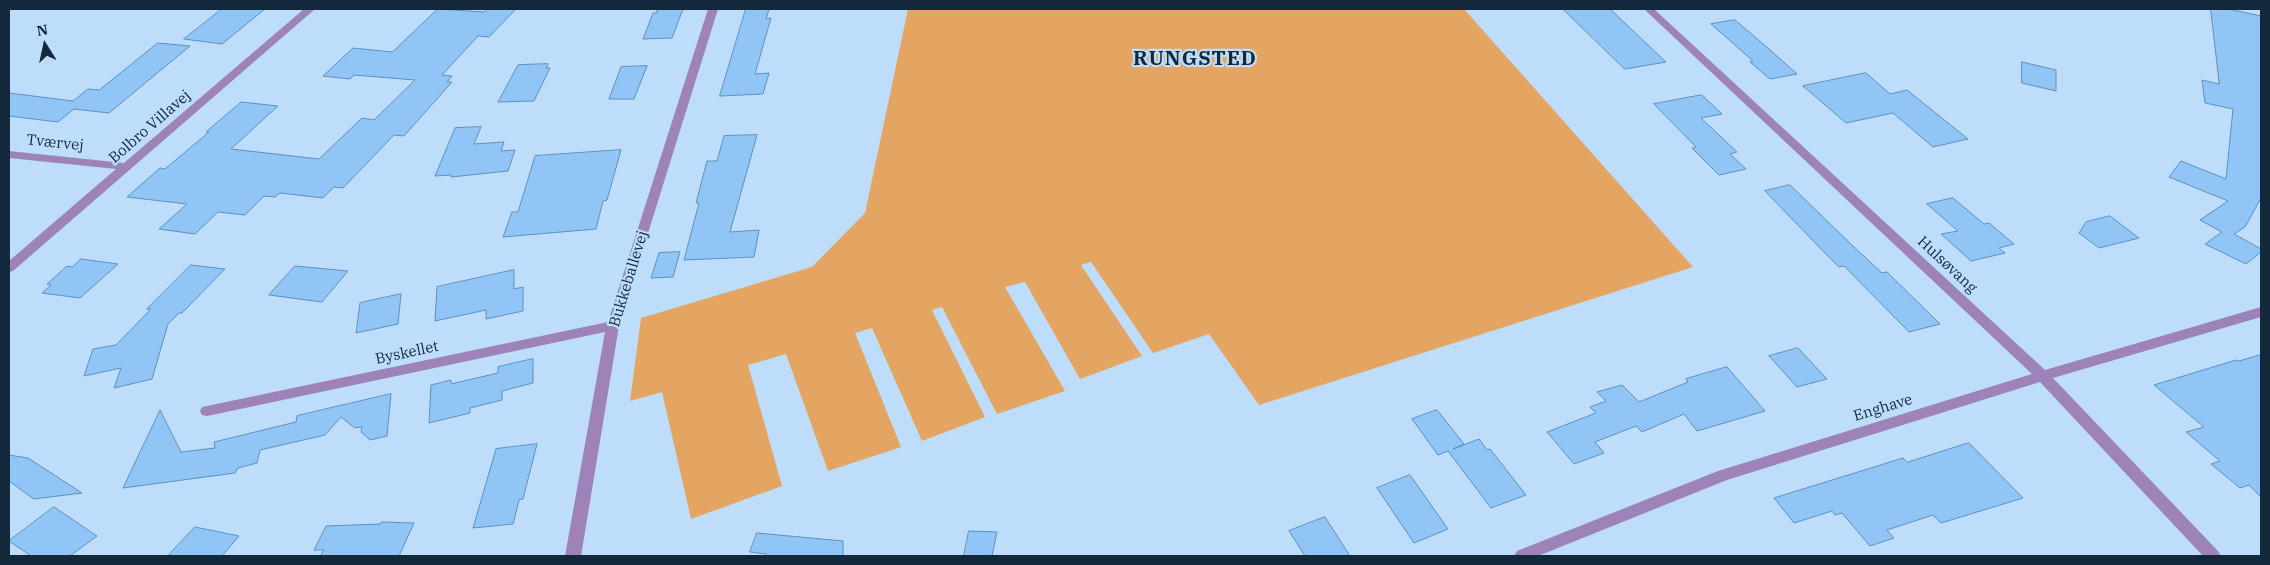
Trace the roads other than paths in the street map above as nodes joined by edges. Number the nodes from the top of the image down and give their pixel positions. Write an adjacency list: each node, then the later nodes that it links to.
1 (310, 9): 5 (street, Bolbro Villavej)
2 (713, 9): 8 (street, Bukkeballevej)
3 (1649, 9): 9 (street, Hulsøvang)
4 (9, 154): 5 (street, Tværvej)
5 (128, 166): 6 (street, Bolbro Villavej)
6 (9, 268)
7 (2261, 312): 9 (street, Enghave)
8 (613, 326): 10 (street, Byskellet); 11 (street, Bukkeballevej)
9 (2043, 376): 12 (street, Enghave); 13 (street, Hulsøvang)
10 (207, 411)
11 (573, 556)
12 (1522, 556)
13 (2213, 556)

